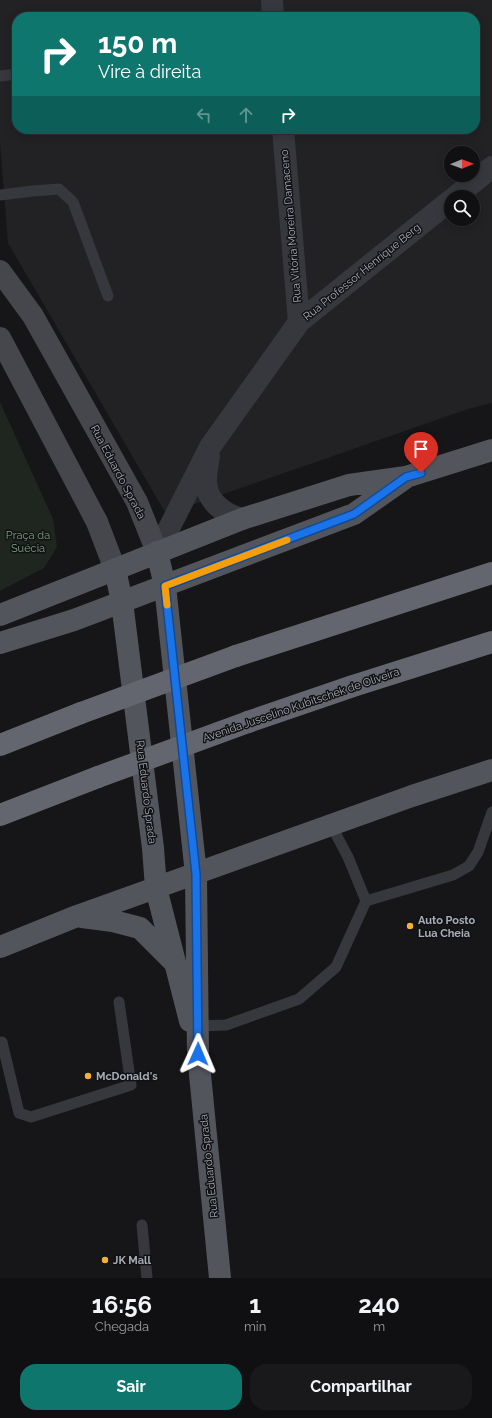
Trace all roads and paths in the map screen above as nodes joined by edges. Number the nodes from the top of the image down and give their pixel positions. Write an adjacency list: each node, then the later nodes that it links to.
1 (272, 0): 2 (street)
2 (273, 12)
3 (12, 75): 4 (lane)
4 (0, 76)
5 (283, 134): 12 (street, Rua Vitória Moreira Damaceno)
6 (492, 167): 7 (street)
7 (464, 190)
8 (0, 195): 11 (lane)
9 (444, 206): 12 (street, Rua Professor Henrique Berg)
10 (0, 271): 18 (main road, Rua Eduardo Sprada)
11 (108, 296)
12 (299, 322): 14 (street, Rua Professor Henrique Berg)
13 (0, 338): 19 (main road, Rua Eduardo Sprada)
14 (210, 447): 17 (street, Rua Professor Henrique Berg); 18 (street, Rua Professor Henrique Berg)
15 (492, 450): 16 (main road)
16 (406, 477): 17 (main road); 21 (main road)
17 (242, 519): 18 (main road)
18 (157, 552): 19 (main road); 21 (main road, Rua Eduardo Sprada)
19 (115, 569): 22 (main road, Rua Eduardo Sprada); 23 (main road)
20 (492, 573): 26 (highway, bridge)
21 (165, 586): 22 (main road); 31 (main road, Rua Eduardo Sprada)
22 (122, 602): 25 (main road); 32 (main road, Rua Eduardo Sprada)
23 (0, 614)
24 (492, 642): 29 (highway, Avenida Juscelino Kubitschek de Oliveira, bridge)
25 (0, 643)
26 (0, 745)
27 (492, 770): 30 (main road)
28 (492, 812): 33 (lane)
29 (0, 815)
30 (332, 825): 31 (main road); 33 (lane)
31 (196, 874): 32 (main road); 38 (main road, Rua Eduardo Sprada)
32 (156, 888): 34 (main road); 36 (main road, Rua Eduardo Sprada)
33 (366, 901): 38 (lane)
34 (77, 916): 35 (main road); 36 (main road)
35 (0, 947)
36 (175, 963): 40 (main road, Rua Eduardo Sprada)
37 (119, 1002): 39 (lane)
38 (199, 1026): 40 (main road, Rua Eduardo Sprada)
39 (2, 1042)
40 (198, 1054): 43 (main road, Rua Eduardo Sprada)
41 (142, 1225): 42 (lane)
42 (147, 1278)
43 (220, 1278)

